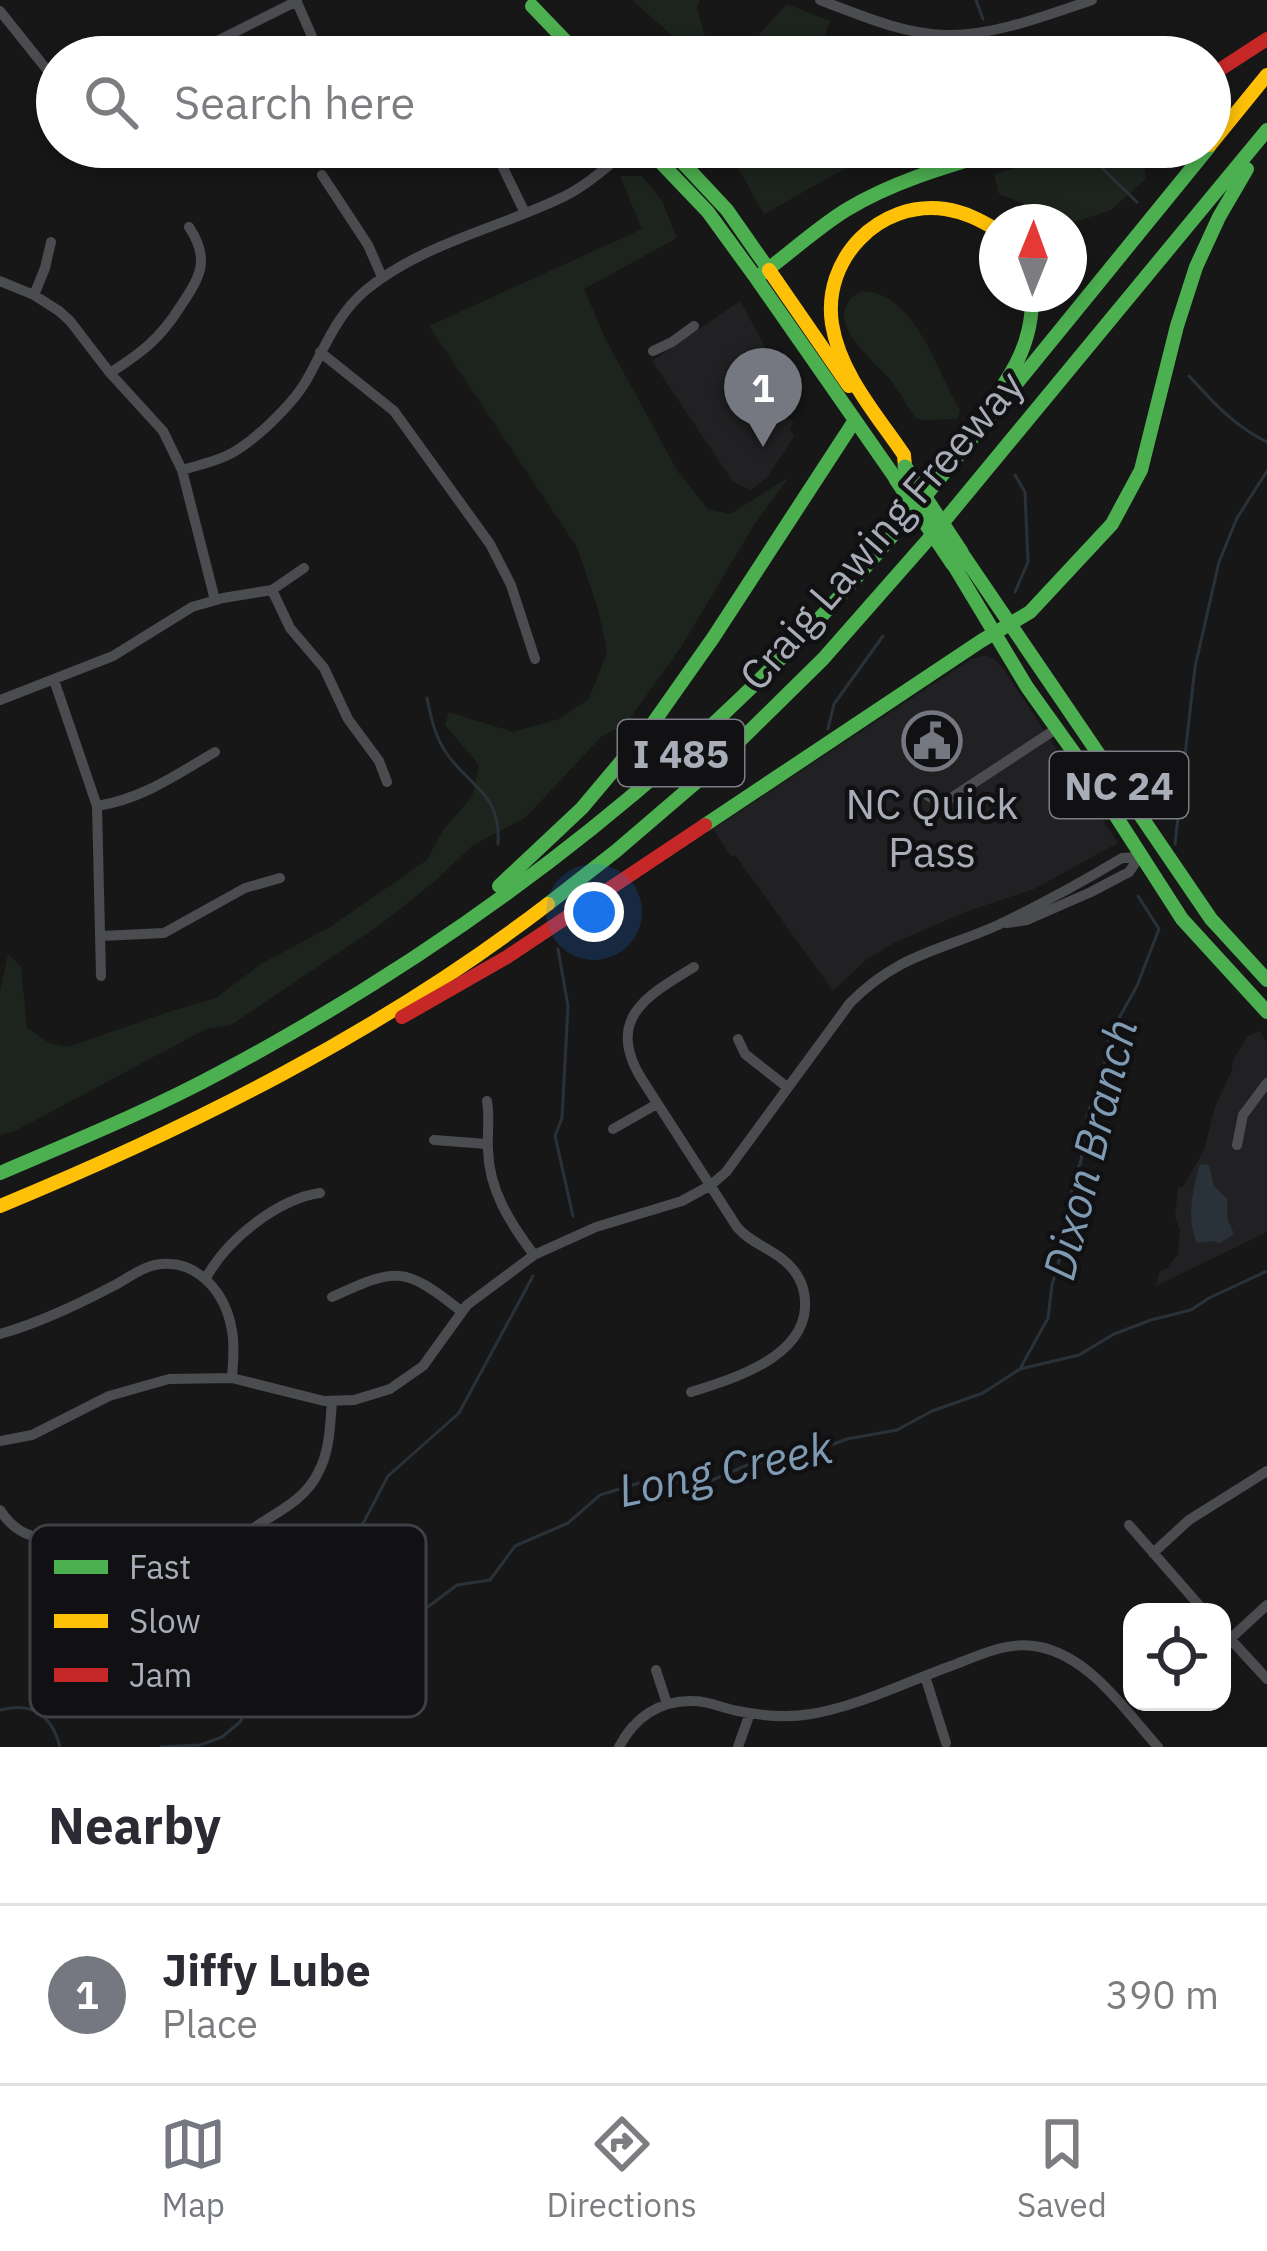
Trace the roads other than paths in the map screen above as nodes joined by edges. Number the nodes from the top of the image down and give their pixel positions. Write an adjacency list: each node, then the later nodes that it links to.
1 (820, 0): 2 (street)
2 (1092, 0)
3 (296, 1): 6 (street); 7 (street)
4 (530, 3): 8 (main road); 9 (main road)
5 (0, 11): 11 (street)
6 (227, 36)
7 (312, 36)
8 (552, 36)
9 (561, 36)
10 (1267, 39): 12 (main road)
11 (36, 56)
12 (1231, 62)
13 (1267, 75): 14 (main road, Craig Lawing Freeway / I 485)
14 (1231, 119)
15 (1267, 134): 43 (main road); 62 (main road, Craig Lawing Freeway / I 485)
16 (503, 168): 23 (street)
17 (603, 168): 23 (street)
18 (666, 168): 27 (main road)
19 (688, 168): 27 (main road)
20 (942, 168): 27 (main road)
21 (1191, 168): 37 (main road, Craig Lawing Freeway / I 485)
22 (322, 176): 28 (street)
23 (525, 213): 28 (street)
24 (979, 218): 39 (main road)
25 (189, 227): 35 (street)
26 (51, 242): 30 (street)
27 (763, 274): 36 (main road); 39 (main road)
28 (382, 277): 34 (street)
29 (0, 281): 30 (street)
30 (34, 295): 35 (street)
31 (1031, 312): 37 (main road)
32 (694, 326): 33 (street)
33 (657, 348)
34 (320, 352): 38 (street); 44 (street)
35 (110, 373): 38 (street)
36 (855, 420): 39 (main road); 57 (main road)
37 (981, 428): 57 (main road, Craig Lawing Freeway / I 485)
38 (182, 470): 42 (street)
39 (901, 473): 43 (main road, NC 24, bridge)
40 (304, 568): 41 (street)
41 (272, 590): 42 (street); 49 (street)
42 (215, 600): 45 (street)
43 (1001, 629): 47 (main road, NC 24); 54 (main road, NC 24); 62 (main road)
44 (535, 658)
45 (54, 680): 46 (street); 51 (street)
46 (0, 700)
47 (1056, 729): 50 (street); 52 (main road, NC 24)
48 (214, 752): 51 (street)
49 (387, 782)
50 (927, 795)
51 (97, 806): 55 (street)
52 (1139, 856): 54 (main road); 60 (main road, NC 24); 64 (street)
53 (280, 878): 55 (street)
54 (1206, 912): 59 (main road, NC 24)
55 (101, 936): 58 (street)
56 (694, 967): 66 (street)
57 (392, 974): 71 (main road, Craig Lawing Freeway / I 485)
58 (101, 976)
59 (1267, 980)
60 (1267, 1012)
61 (738, 1039): 64 (street)
62 (316, 1057): 74 (main road, Craig Lawing Freeway / I 485)
63 (1267, 1083): 70 (street)
64 (787, 1087): 72 (street)
65 (487, 1101): 69 (street)
66 (658, 1104): 67 (street); 72 (street)
67 (613, 1130)
68 (434, 1140): 69 (street)
69 (487, 1144): 75 (street)
70 (1237, 1145)
71 (0, 1173)
72 (711, 1185): 75 (street); 81 (street)
73 (320, 1193): 76 (street)
74 (0, 1206)
75 (534, 1255): 78 (street)
76 (206, 1278): 79 (street); 80 (street)
77 (332, 1297): 78 (street)
78 (461, 1311): 82 (street)
79 (0, 1334)
80 (232, 1378): 82 (street); 83 (street)
81 (691, 1391)
82 (332, 1401): 86 (street)
83 (0, 1441)
84 (1267, 1472): 89 (street)
85 (0, 1510): 88 (street)
86 (263, 1525)
87 (1129, 1525): 89 (street)
88 (30, 1537)
89 (1153, 1553): 90 (street)
90 (1197, 1603)
91 (1267, 1605): 92 (street)
92 (1231, 1631)
93 (1231, 1640): 96 (street)
94 (656, 1670): 97 (street)
95 (925, 1676): 98 (street); 99 (street); 102 (street)
96 (1267, 1679)
97 (667, 1704): 98 (street); 100 (street)
98 (750, 1713): 101 (street)
99 (946, 1743)
100 (619, 1747)
101 (738, 1747)
102 (1158, 1747)

